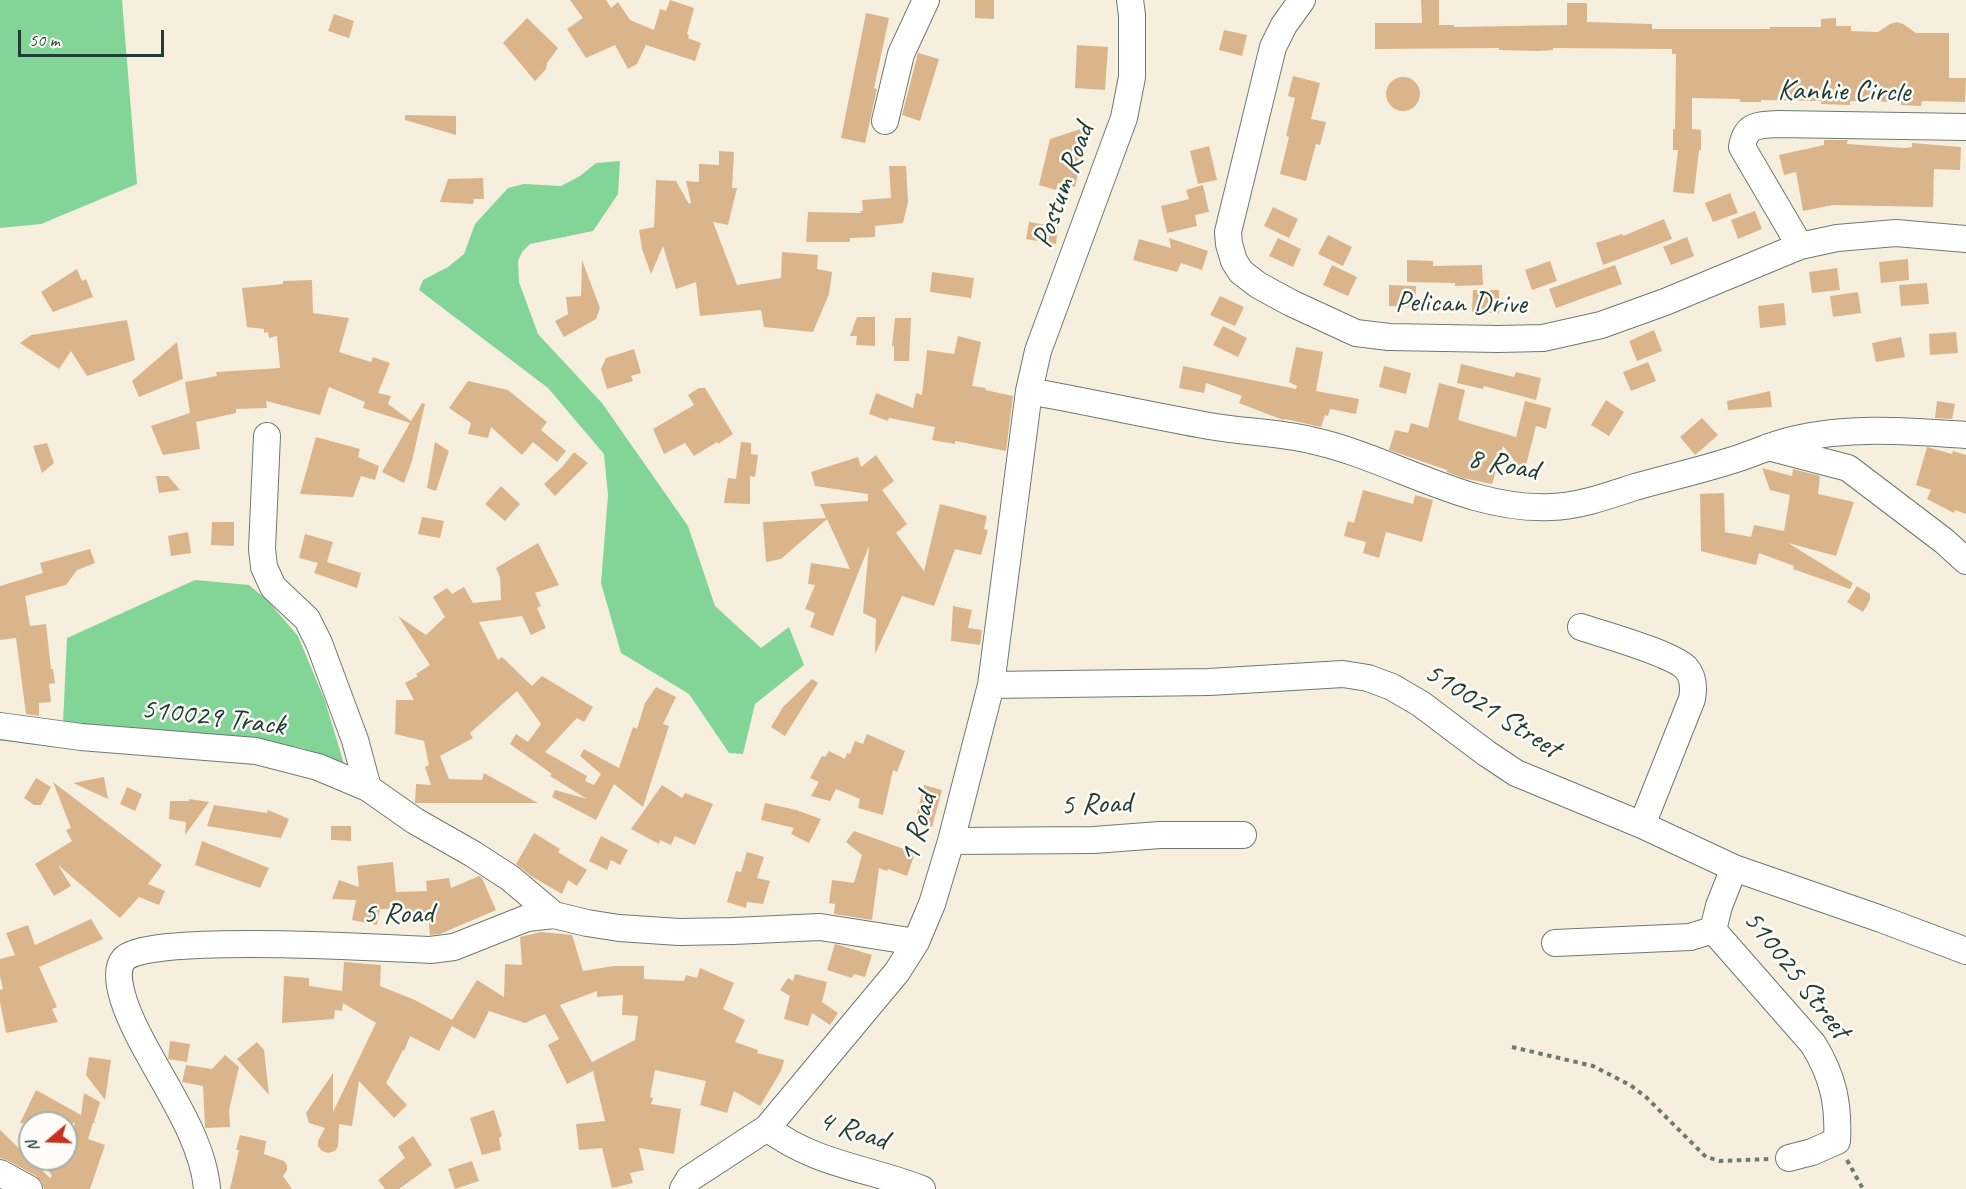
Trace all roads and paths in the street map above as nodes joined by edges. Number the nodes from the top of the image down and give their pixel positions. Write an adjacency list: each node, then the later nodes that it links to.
1 (926, 0): 4 (street)
2 (1130, 0): 8 (street, Postum Road)
3 (1302, 0): 7 (street, Pelican Drive)
4 (885, 121)
5 (1966, 127): 7 (street, Kanhie Circle)
6 (1966, 239): 7 (street, Pelican Drive)
7 (1800, 246)
8 (1029, 391): 11 (street, 8 Road); 14 (street, 1 Road)
9 (1966, 435): 11 (street, 8 Road)
10 (267, 436): 16 (street)
11 (1768, 446): 12 (street)
12 (1966, 561)
13 (1581, 627): 17 (street)
14 (991, 685): 17 (street, 510021 Street); 19 (street, 1 Road)
15 (0, 726): 16 (street, 510029 Track)
16 (368, 788): 21 (street, 510029 Track)
17 (1642, 825): 20 (street, 510021 Street)
18 (1243, 835): 19 (street, 5 Road)
19 (951, 841): 23 (street, 1 Road)
20 (1734, 868): 22 (street, 510025 Street); 25 (street, 510021 Street)
21 (554, 915): 23 (street, 5 Road); 32 (street, 5 Road)
22 (1713, 930): 24 (street); 28 (street, 510025 Street)
23 (916, 942): 27 (street, 1 Road)
24 (1555, 943)
25 (1966, 951)
26 (1512, 1047): 29 (path)
27 (767, 1128): 33 (street, 1 Road); 34 (street, 4 Road)
28 (1837, 1141): 29 (street); 35 (path)
29 (1789, 1158)
30 (0, 1173): 31 (street)
31 (29, 1189)
32 (207, 1189)
33 (683, 1189)
34 (922, 1189)
35 (1863, 1189)

